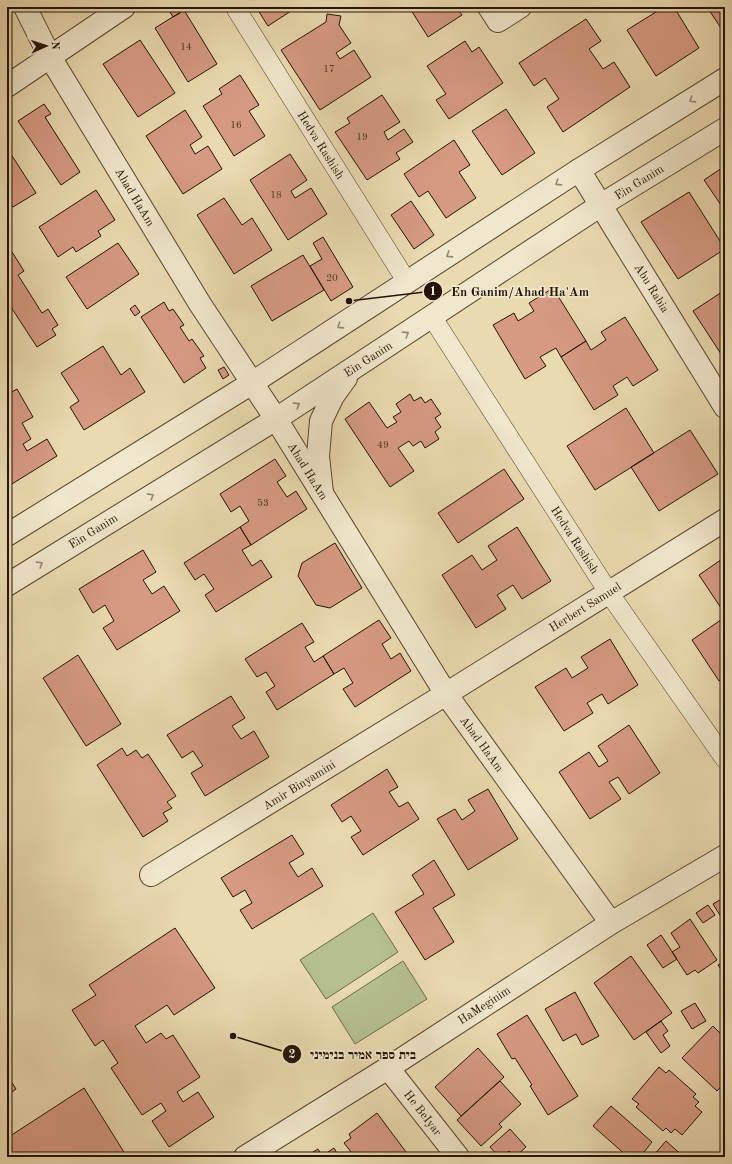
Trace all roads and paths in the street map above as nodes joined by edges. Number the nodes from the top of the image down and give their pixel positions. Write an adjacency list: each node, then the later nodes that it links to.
1 (25, 7): 6 (street, Ahad HaAm)
2 (124, 7): 6 (street)
3 (235, 7): 12 (street, Hedva Rashish)
4 (489, 7): 5 (street)
5 (520, 7)
6 (50, 57): 8 (street); 15 (street, Ahad HaAm)
7 (725, 79): 10 (street, one-way to 10)
8 (7, 86)
9 (725, 129): 11 (street, Ein Ganim)
10 (579, 170): 11 (street, Abu Rabia); 12 (street, one-way to 12)
11 (601, 205): 13 (street, Ein Ganim); 16 (street, Abu Rabia)
12 (407, 282): 15 (street, one-way to 15)
13 (432, 317): 14 (street, Ein Ganim, one-way to 13); 22 (street, Hedva Rashish)
14 (353, 368): 17 (street, Ein Ganim, one-way to 14); 18 (street)
15 (252, 383): 17 (street, Ahad HaAm); 20 (street)
16 (725, 407)
17 (276, 419): 18 (street, Ahad HaAm); 21 (street, Ein Ganim, one-way to 17)
18 (322, 493): 23 (street, Ahad HaAm)
19 (725, 520): 22 (street, Herbert Samuel)
20 (7, 535)
21 (7, 585)
22 (609, 592): 23 (street, Herbert Samuel); 24 (street, Hedva Rashish)
23 (446, 694): 26 (street, Amir Binyamini); 27 (street, Ahad HaAm)
24 (725, 759)
25 (725, 856): 27 (street, HaMeginim)
26 (151, 875)
27 (611, 923): 28 (street, HaMeginim)
28 (388, 1068): 29 (street, HaMeginim); 30 (street, He BeIyar)
29 (245, 1157)
30 (458, 1157)

